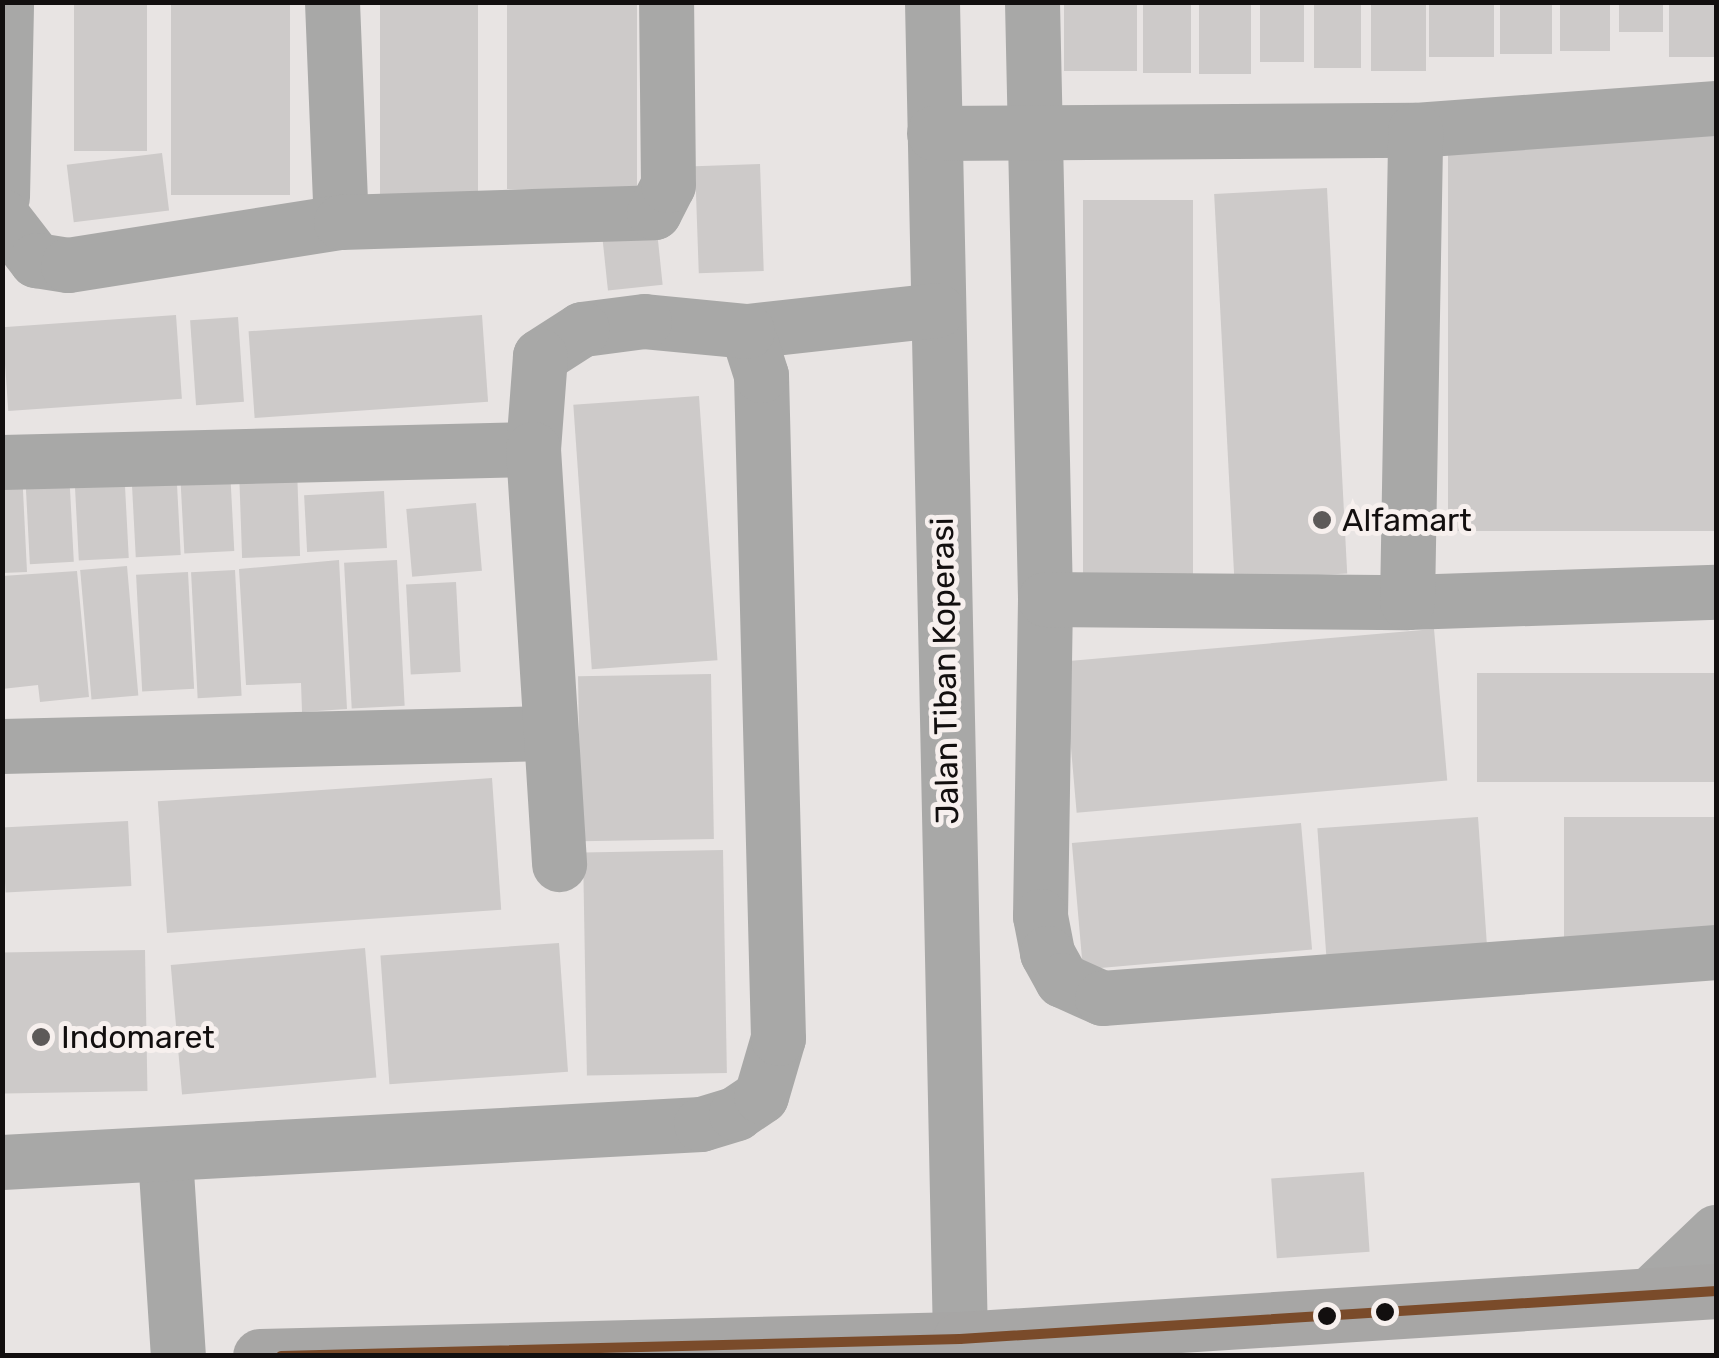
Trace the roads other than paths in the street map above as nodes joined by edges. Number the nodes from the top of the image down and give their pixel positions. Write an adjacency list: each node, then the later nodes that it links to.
1 (6, 2): 10 (street)
2 (332, 2): 12 (street)
3 (666, 2): 12 (street)
4 (932, 2): 9 (street, Jalan Tiban Koperasi)
5 (1032, 2): 8 (street)
6 (1716, 108): 7 (street)
7 (1415, 130): 8 (street); 19 (street)
8 (1033, 131): 9 (street); 18 (street)
9 (934, 133): 13 (street, Jalan Tiban Koperasi)
10 (2, 197)
11 (2, 216): 12 (street)
12 (341, 222)
13 (936, 310): 14 (street); 29 (street, Jalan Tiban Koperasi)
14 (747, 331): 15 (street); 24 (street)
15 (533, 449): 16 (street); 20 (street)
16 (2, 462)
17 (1716, 592): 19 (street)
18 (1045, 599): 19 (street); 23 (street)
19 (1407, 602)
20 (548, 732): 21 (street); 22 (street)
21 (2, 746)
22 (559, 864)
23 (1716, 952)
24 (165, 1156): 25 (street); 30 (street)
25 (2, 1162)
26 (1716, 1232): 28 (street)
27 (1716, 1291): 28 (highway)
28 (1654, 1292): 29 (highway)
29 (960, 1339): 31 (highway)
30 (178, 1356)
31 (260, 1356)

